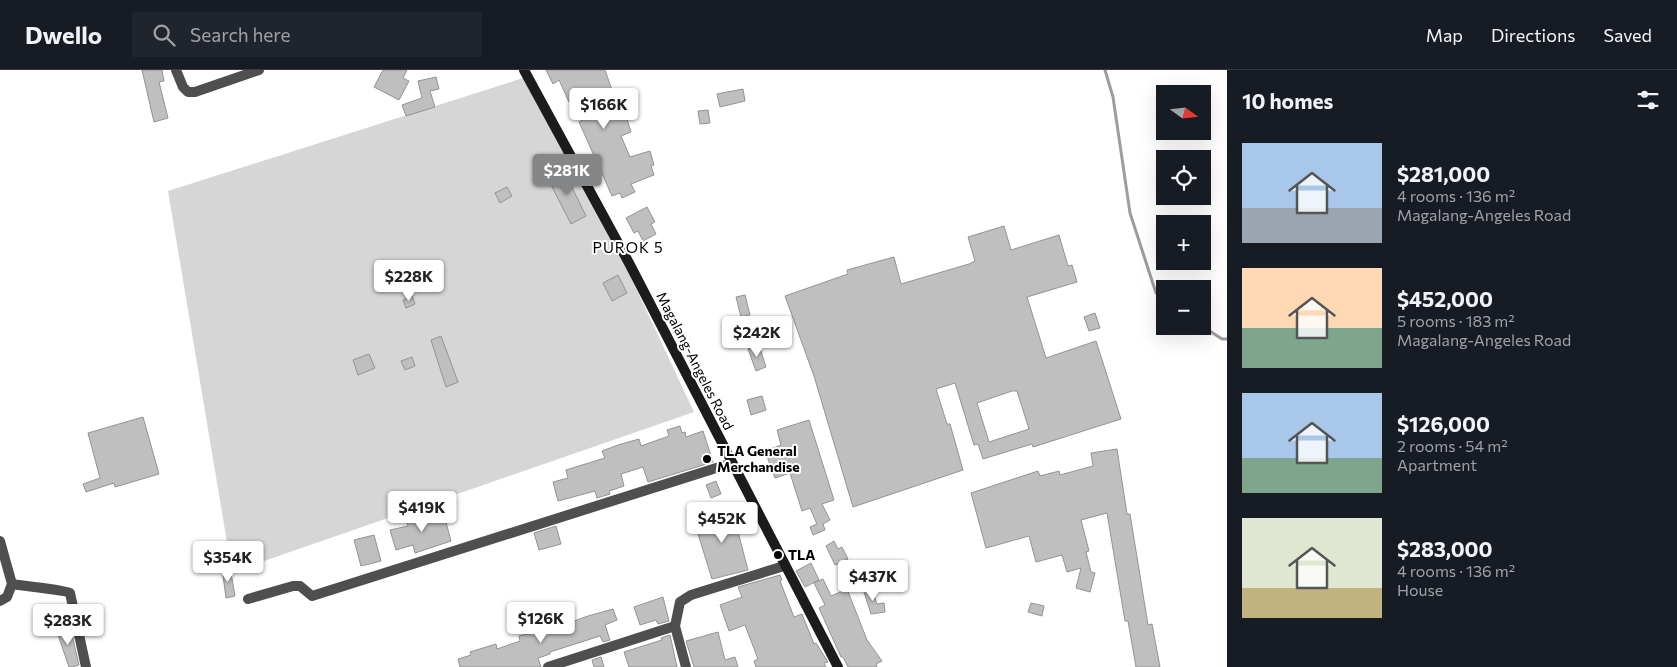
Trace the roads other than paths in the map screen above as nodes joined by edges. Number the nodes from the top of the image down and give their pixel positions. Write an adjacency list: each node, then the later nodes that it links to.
1 (176, 70): 2 (street)
2 (259, 70)
3 (524, 70): 4 (main road, Magalang-Angeles Road)
4 (732, 463): 6 (main road, Magalang-Angeles Road); 8 (street)
5 (0, 541): 7 (street)
6 (784, 566): 10 (street); 14 (main road, Magalang-Angeles Road)
7 (12, 584): 9 (street); 11 (street)
8 (248, 599)
9 (0, 601)
10 (675, 626): 12 (street); 13 (street)
11 (86, 667)
12 (548, 667)
13 (686, 667)
14 (838, 667)

